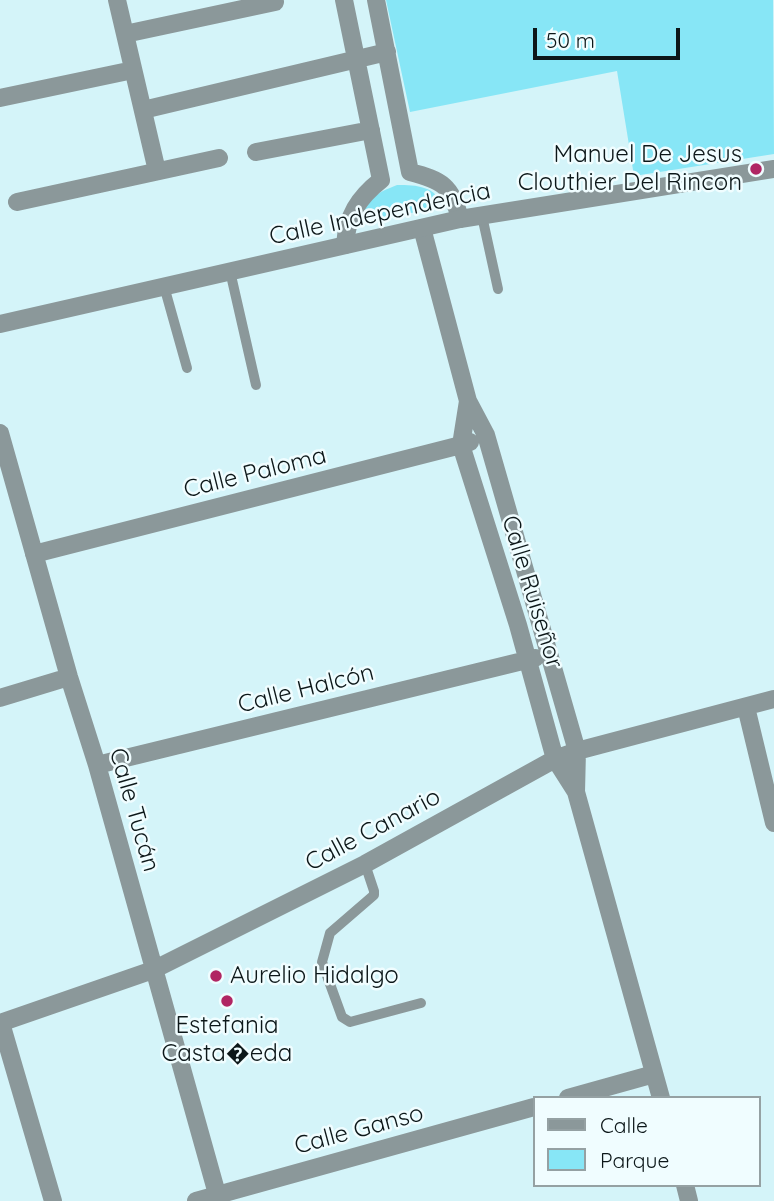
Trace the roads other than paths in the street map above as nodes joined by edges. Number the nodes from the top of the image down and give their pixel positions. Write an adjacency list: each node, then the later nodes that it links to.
1 (117, 0): 5 (street)
2 (344, 0): 7 (street)
3 (376, 0): 6 (street)
4 (275, 2): 5 (street)
5 (125, 34): 8 (street)
6 (387, 52): 7 (street); 16 (street)
7 (356, 60): 10 (street); 11 (street)
8 (133, 70): 9 (street); 10 (street)
9 (0, 98)
10 (143, 110): 15 (street)
11 (371, 130): 12 (street); 17 (street)
12 (256, 152)
13 (219, 158): 15 (street)
14 (774, 169): 19 (street, Calle Independencia)
15 (158, 171): 18 (street)
16 (410, 172): 17 (street); 20 (street)
17 (381, 180): 22 (street)
18 (17, 202)
19 (482, 216): 20 (street, Calle Independencia); 25 (lane)
20 (460, 219): 21 (street, Calle Independencia)
21 (422, 228): 22 (street, Calle Independencia); 29 (street, Calle Ruiseñor)
22 (345, 246): 23 (street, Calle Independencia)
23 (230, 271): 24 (street, Calle Independencia); 28 (lane)
24 (164, 286): 26 (street, Calle Independencia); 27 (lane)
25 (498, 289)
26 (0, 324)
27 (187, 368)
28 (256, 385)
29 (468, 401): 31 (street, Calle Ruiseñor); 32 (street, Calle Ruiseñor)
30 (0, 433): 33 (street, Calle Tucán)
31 (486, 435): 32 (street, Calle Paloma); 34 (street, Calle Ruiseñor)
32 (461, 445): 33 (street, Calle Paloma); 35 (street, Calle Ruiseñor)
33 (34, 554): 36 (street, Calle Tucán)
34 (549, 654): 35 (street, Calle Halcón); 40 (street, Calle Ruiseñor)
35 (527, 660): 41 (street, Calle Ruiseñor); 42 (street, Calle Halcón)
36 (69, 677): 37 (street); 42 (street, Calle Tucán)
37 (0, 698)
38 (774, 699): 39 (street, Calle Canario)
39 (746, 707): 40 (street, Calle Canario); 44 (street)
40 (577, 751): 41 (street, Calle Canario); 43 (street, Calle Ruiseñor)
41 (555, 759): 43 (street, Calle Ruiseñor); 45 (street, Calle Canario)
42 (97, 765): 46 (street, Calle Tucán)
43 (576, 792): 49 (street, Calle Ruiseñor)
44 (774, 823)
45 (365, 864): 46 (street, Calle Canario); 47 (lane)
46 (153, 970): 48 (street, Calle Canario); 53 (street, Calle Tucán)
47 (421, 1003)
48 (0, 1023): 54 (street)
49 (654, 1074): 50 (street); 51 (street, Calle Ruiseñor)
50 (575, 1096)
51 (660, 1096)
52 (532, 1108): 53 (street, Calle Ganso)
53 (218, 1198): 55 (street, Calle Ganso)
54 (53, 1201)
55 (196, 1201)

